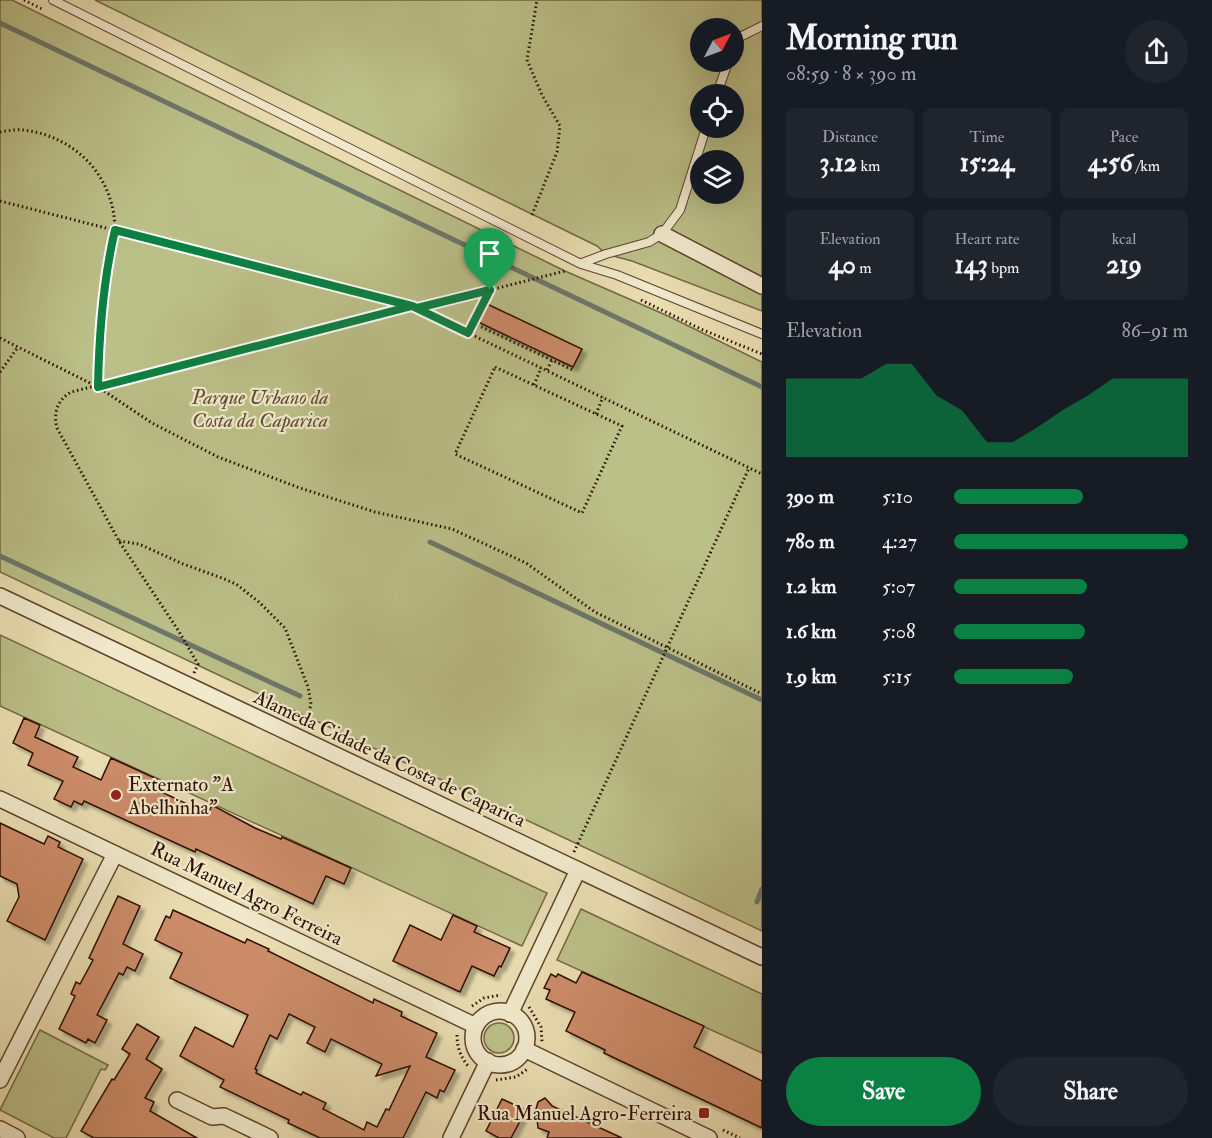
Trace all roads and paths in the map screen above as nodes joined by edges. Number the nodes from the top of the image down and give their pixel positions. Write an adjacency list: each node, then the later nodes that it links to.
1 (53, 0): 11 (lane)
2 (537, 0): 8 (path)
3 (762, 26): 4 (lane)
4 (744, 35)
5 (0, 132): 9 (path)
6 (703, 138): 10 (lane)
7 (0, 201): 9 (path)
8 (532, 215)
9 (115, 230): 15 (path); 28 (path)
10 (662, 234): 11 (lane); 13 (street)
11 (581, 264): 19 (lane)
12 (565, 271): 14 (path)
13 (762, 286)
14 (490, 290): 16 (path); 17 (path)
15 (412, 306): 16 (path); 28 (path)
16 (417, 308): 18 (path)
17 (473, 323): 18 (path); 22 (path)
18 (468, 333): 23 (path)
19 (762, 334)
20 (0, 338): 21 (path)
21 (18, 347): 26 (path); 28 (path)
22 (552, 360): 24 (path); 25 (path)
23 (541, 368): 24 (path); 27 (path)
24 (547, 370): 29 (path)
25 (573, 370)
26 (0, 372)
27 (534, 386): 30 (path); 30 (path)
28 (98, 387): 33 (path); 35 (path)
29 (603, 397): 30 (path); 31 (path)
30 (596, 414)
31 (750, 468): 32 (path); 35 (path)
32 (762, 474)
33 (119, 541): 36 (path); 38 (path)
34 (0, 596): 41 (street, Alameda Cidade da Costa de Caparica)
35 (668, 648): 37 (path); 41 (path)
36 (198, 664)
37 (762, 694)
38 (308, 717)
39 (0, 799): 40 (street, Rua Manuel Agro Ferreira)
40 (115, 854): 44 (street, Rua Manuel Agro Ferreira); 47 (street)
41 (573, 867): 42 (street, Alameda Cidade da Costa de Caparica); 43 (street)
42 (762, 957)
43 (510, 1014): 44 (street); 45 (street)
44 (476, 1026): 46 (street)
45 (524, 1049): 46 (street); 53 (street)
46 (488, 1061): 52 (street)
47 (0, 1080)
48 (177, 1100): 51 (street)
49 (0, 1129): 50 (street)
50 (17, 1138)
51 (270, 1138)
52 (451, 1138)
53 (709, 1138)

